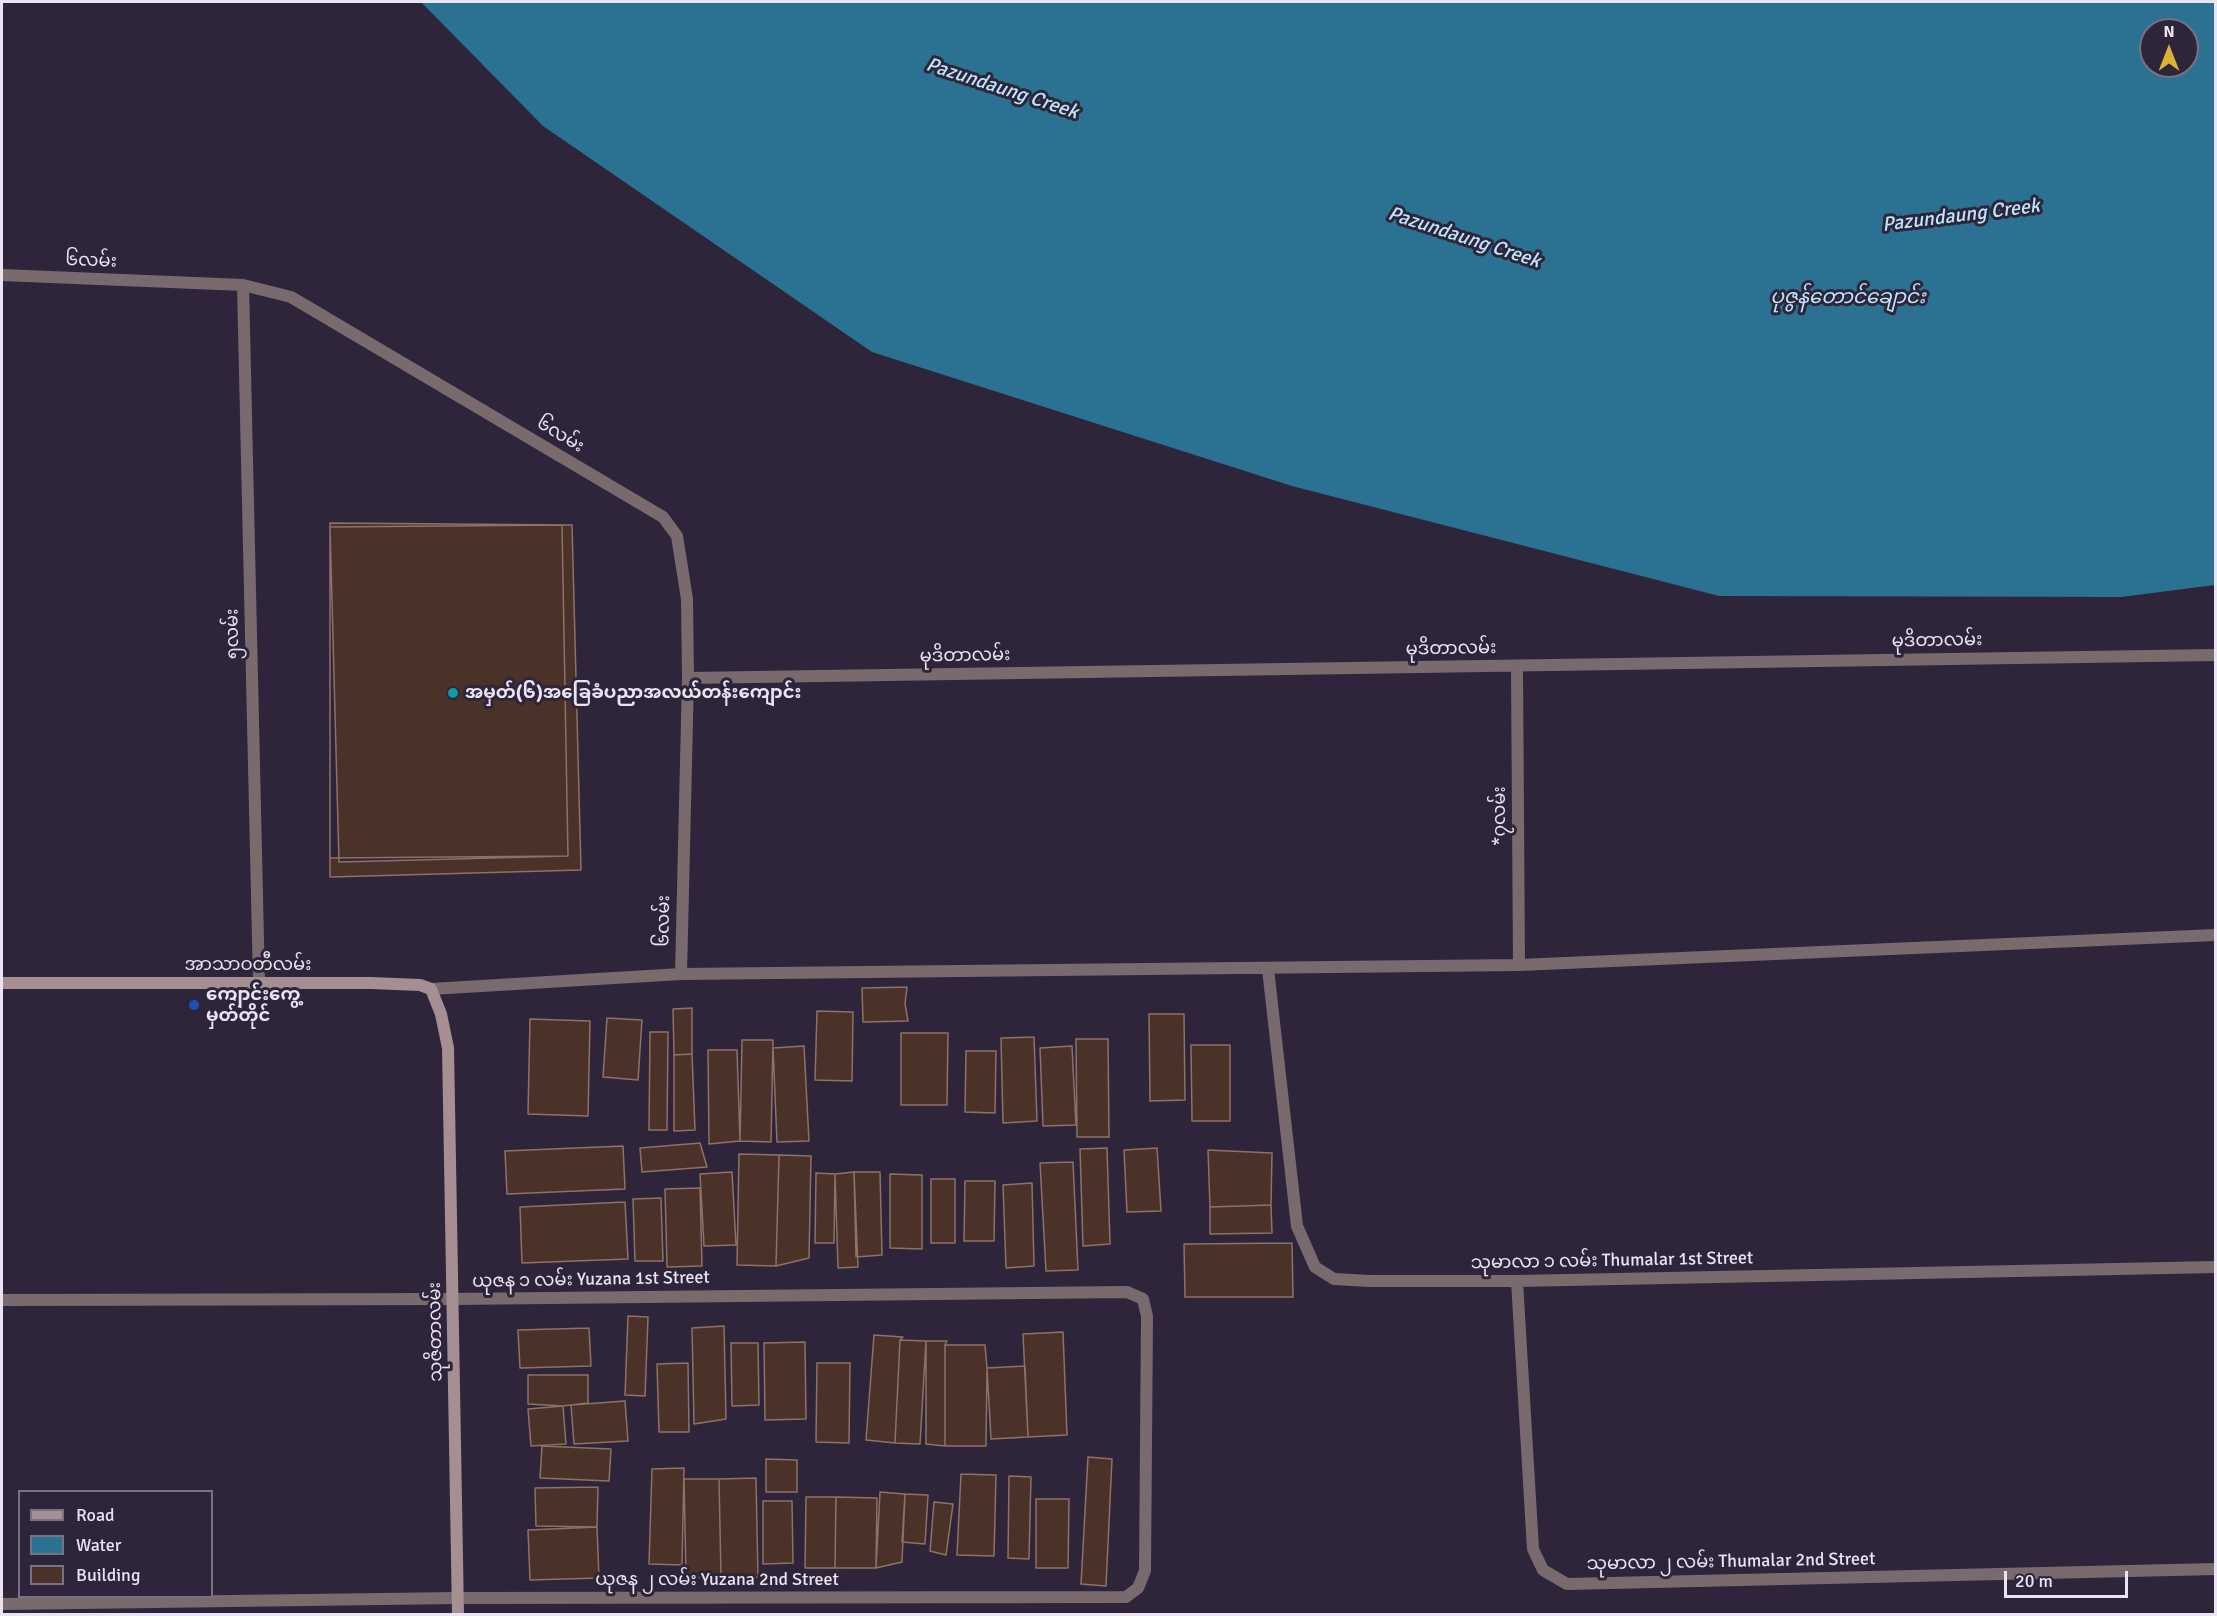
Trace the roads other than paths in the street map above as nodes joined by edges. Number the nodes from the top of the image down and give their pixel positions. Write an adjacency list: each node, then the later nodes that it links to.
1 (2, 275): 2 (street, ၆လမ်း)
2 (243, 285): 5 (street, ၆လမ်း); 11 (street, ၅လမ်း)
3 (2216, 655): 4 (street, မုဒိတာလမ်း)
4 (1517, 666): 5 (street, မုဒိတာလမ်း); 7 (street, *၇လမ်း)
5 (688, 678): 9 (street, ၆လမ်း)
6 (2216, 935): 7 (street)
7 (1519, 965): 8 (street)
8 (1268, 969): 9 (street); 14 (street, သုမာလာ ၁ လမ်း Thumalar 1st Street)
9 (681, 974): 12 (street)
10 (2, 983): 11 (main road, အာသာဝတီလမ်း)
11 (259, 983): 12 (main road, အာသာဝတီလမ်း)
12 (431, 989): 15 (main road, သုဇိတာလမ်း)
13 (2216, 1267): 14 (street, သုမာလာ ၁ လမ်း Thumalar 1st Street)
14 (1517, 1281): 18 (street, သုမာလာ ၂ လမ်း Thumalar 2nd Street)
15 (453, 1299): 16 (street, ယုဇန ၁ လမ်း Yuzana 1st Street); 17 (street, ယုဇန ၁ လမ်း Yuzana 1st Street); 19 (main road, သုဇိတာလမ်း)
16 (1143, 1299): 19 (street, ယုဇန ၂ လမ်း Yuzana 2nd Street)
17 (2, 1300)
18 (2216, 1569)
19 (458, 1598): 20 (street, ယုဇန ၂ လမ်း Yuzana 2nd Street); 21 (main road, သုဇိတာလမ်း)
20 (2, 1604)
21 (458, 1614)

